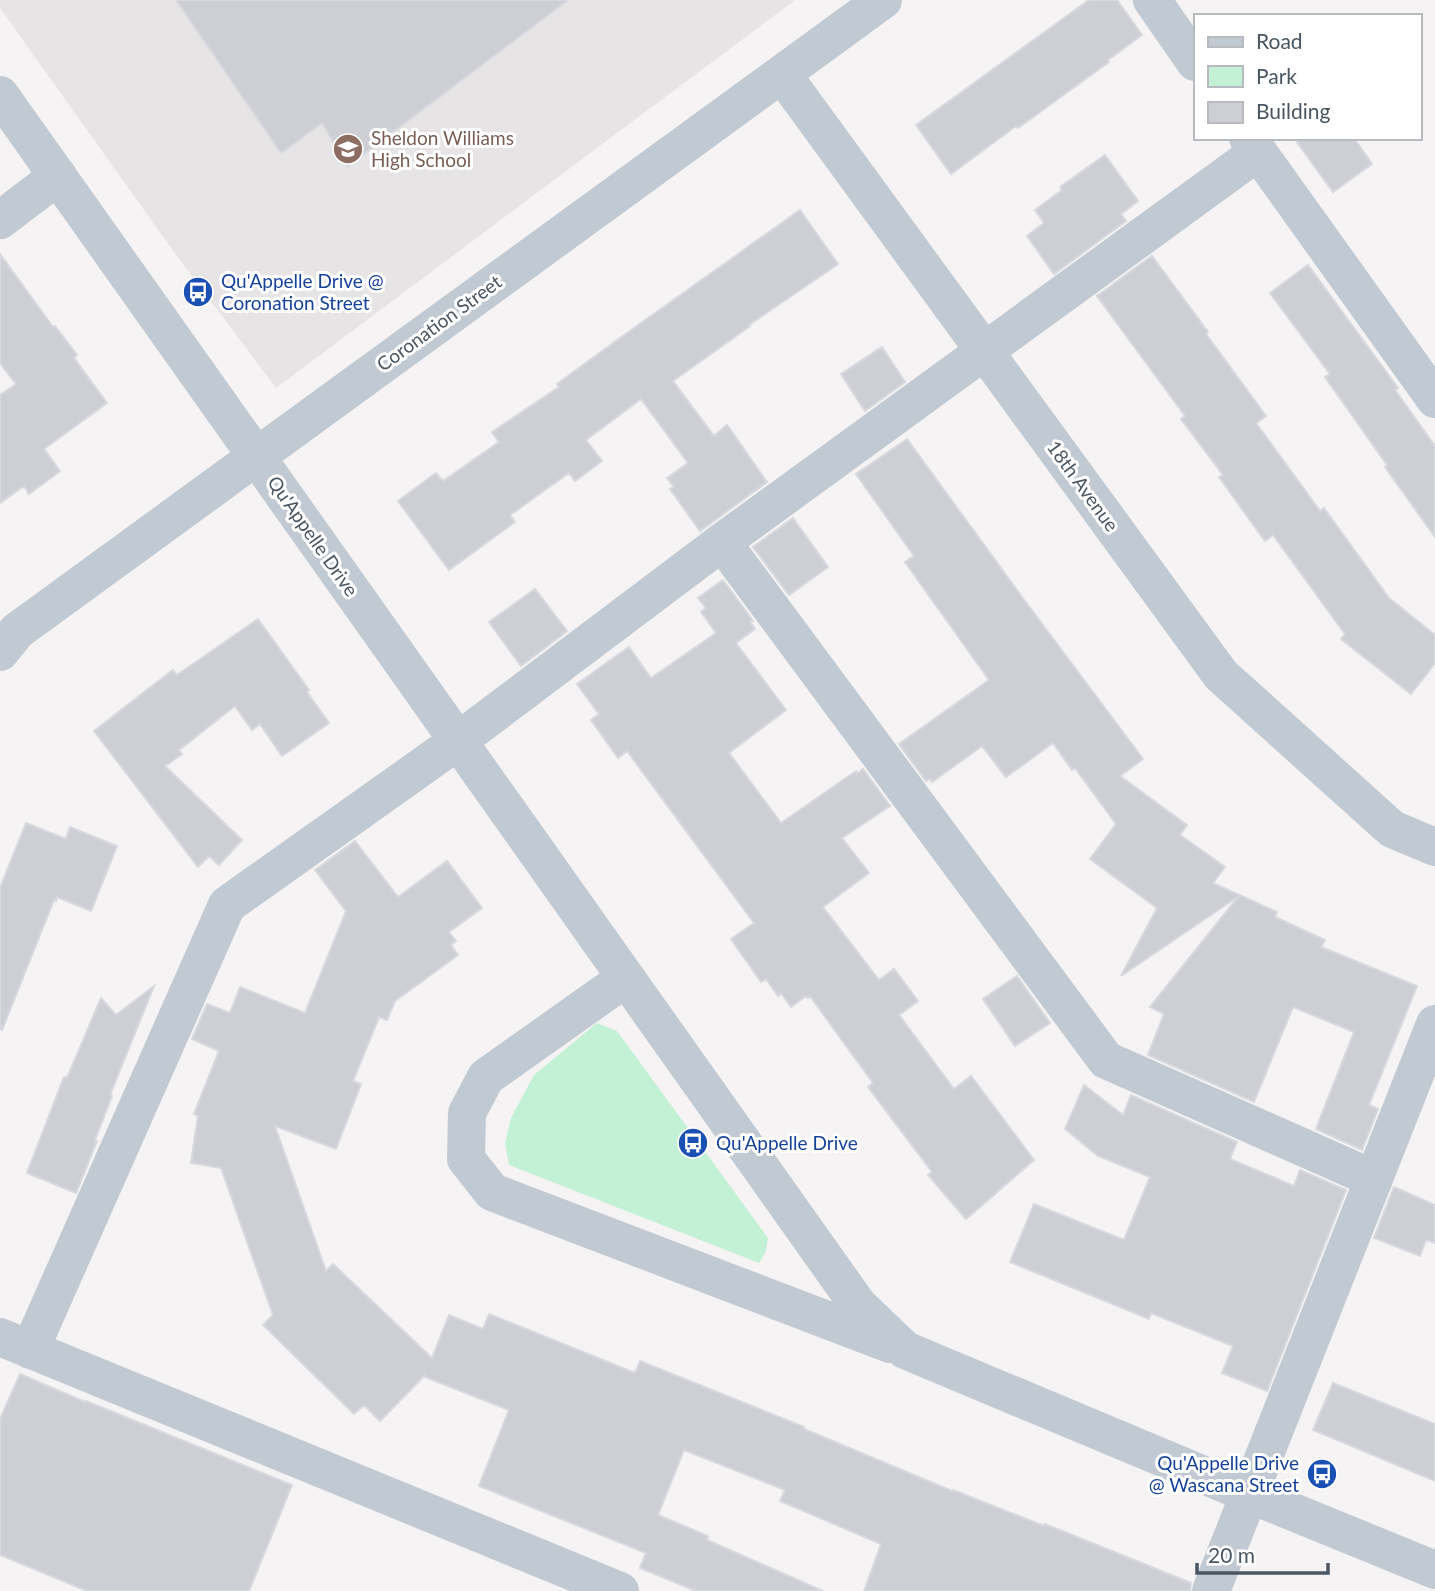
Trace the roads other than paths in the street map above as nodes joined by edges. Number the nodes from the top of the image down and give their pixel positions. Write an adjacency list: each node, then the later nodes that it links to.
1 (883, 0): 4 (street, Coronation Street)
2 (1152, 0): 3 (street)
3 (1194, 61)
4 (782, 74): 9 (street, 18th Avenue); 11 (street, Coronation Street)
5 (0, 95): 7 (street, Qu'Appelle Drive)
6 (1253, 145): 9 (street); 10 (street)
7 (58, 176): 8 (street); 11 (street, Qu'Appelle Drive)
8 (0, 220)
9 (985, 352): 12 (street); 15 (street, 18th Avenue)
10 (1435, 400)
11 (257, 457): 13 (street, Coronation Street); 14 (street, Qu'Appelle Drive)
12 (722, 542): 14 (street); 18 (street)
13 (0, 652)
14 (458, 741): 16 (street, Qu'Appelle Drive); 19 (street)
15 (1435, 847)
16 (626, 978): 20 (street, Qu'Appelle Drive); 20 (street, Qu'Appelle Drive)
17 (1435, 1024): 18 (street)
18 (1374, 1179): 21 (street)
19 (15, 1343): 23 (street)
20 (905, 1350): 21 (street, Qu'Appelle Drive)
21 (1249, 1494): 22 (street, Qu'Appelle Drive); 24 (street)
22 (1435, 1570)
23 (620, 1591)
24 (1211, 1591)

